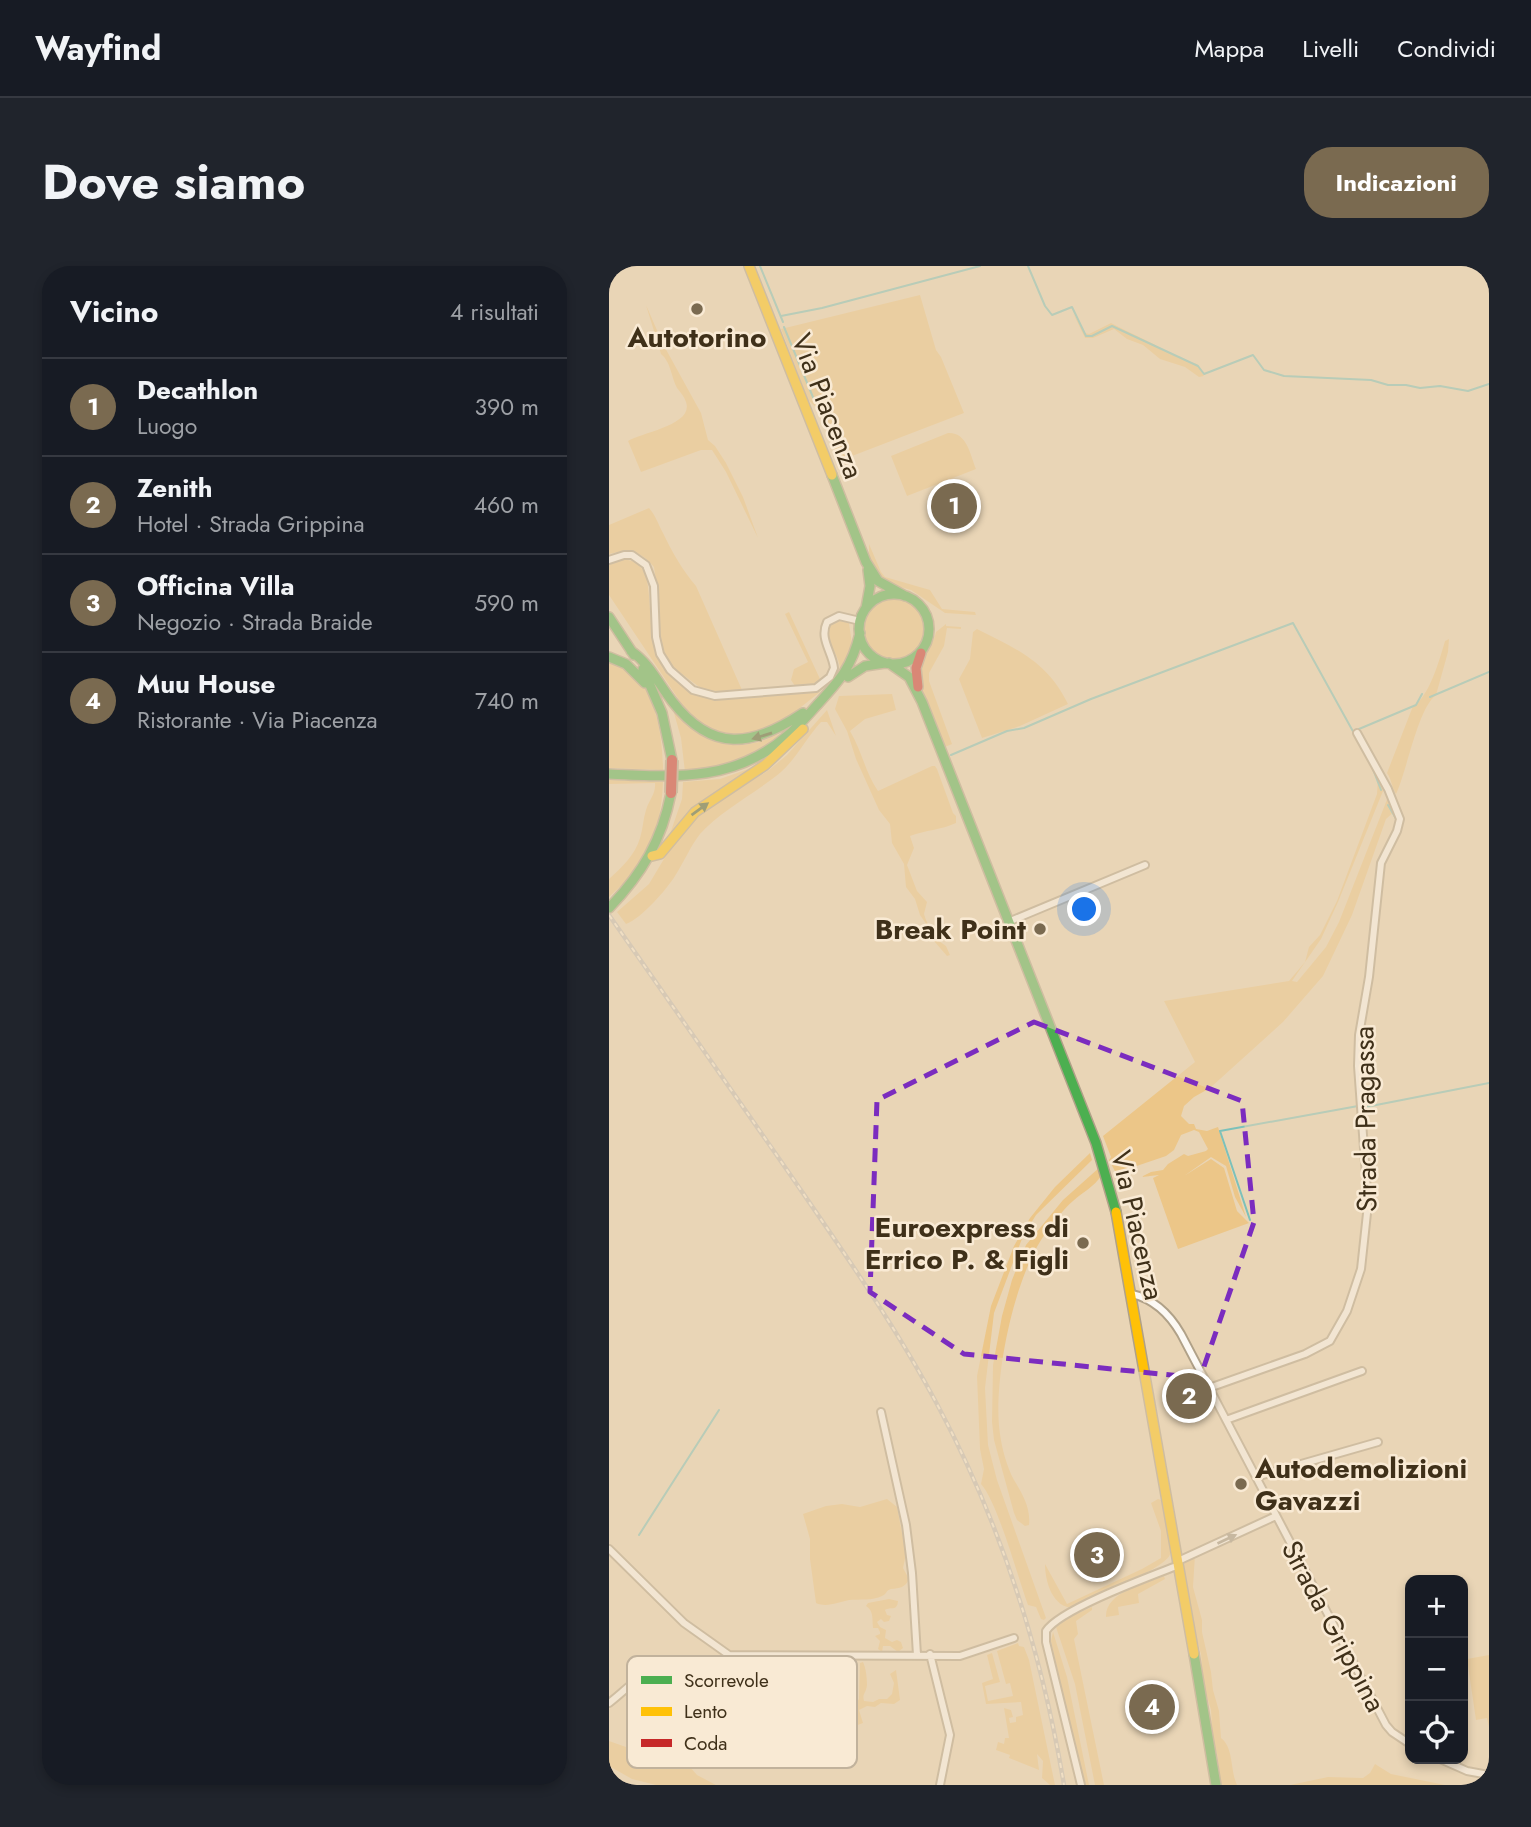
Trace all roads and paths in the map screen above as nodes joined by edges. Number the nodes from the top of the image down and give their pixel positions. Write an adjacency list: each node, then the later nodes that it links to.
1 (749, 266): 3 (main road, Via Piacenza)
2 (609, 560): 7 (street)
3 (866, 562): 4 (main road); 5 (main road)
4 (905, 596): 5 (main road); 8 (main road)
5 (865, 610): 7 (main road)
6 (609, 617): 9 (main road)
7 (860, 627): 11 (main road); 12 (main road)
8 (922, 650): 11 (main road); 14 (main road, Via Piacenza)
9 (631, 651): 13 (main road, one-way to 9); 15 (main road)
10 (609, 657): 15 (main road)
11 (887, 663): 12 (main road); 14 (main road, Via Piacenza)
12 (837, 686): 13 (main road); 18 (main road, one-way to 12)
13 (820, 701): 17 (main road)
14 (922, 702): 21 (main road, Via Piacenza)
15 (668, 728): 18 (main road, bridge)
16 (1357, 733): 24 (street, Strada Pragassa)
17 (609, 774)
18 (652, 856): 20 (main road)
19 (1145, 865): 21 (street)
20 (609, 908)
21 (1008, 922): 22 (main road, Via Piacenza)
22 (1132, 1294): 24 (street, Strada Grippina); 31 (main road, Via Piacenza)
23 (1362, 1371): 26 (street)
24 (1209, 1388): 26 (street, Strada Grippina)
25 (881, 1412): 35 (street)
26 (1226, 1420): 28 (street, Strada Grippina)
27 (1378, 1442): 28 (street)
28 (1256, 1477): 29 (street, Strada Grippina)
29 (1276, 1516): 31 (street, one-way to 29); 38 (street, Strada Grippina)
30 (609, 1549): 34 (street)
31 (1179, 1563): 42 (street); 43 (main road, Via Piacenza)
32 (1014, 1638): 33 (street)
33 (930, 1654): 35 (street); 41 (street)
34 (729, 1655): 35 (street)
35 (916, 1655)
36 (627, 1690): 37 (street)
37 (609, 1703)
38 (1405, 1741)
39 (1451, 1764): 40 (street)
40 (1489, 1775)
41 (940, 1785)
42 (1081, 1785)
43 (1216, 1785)

